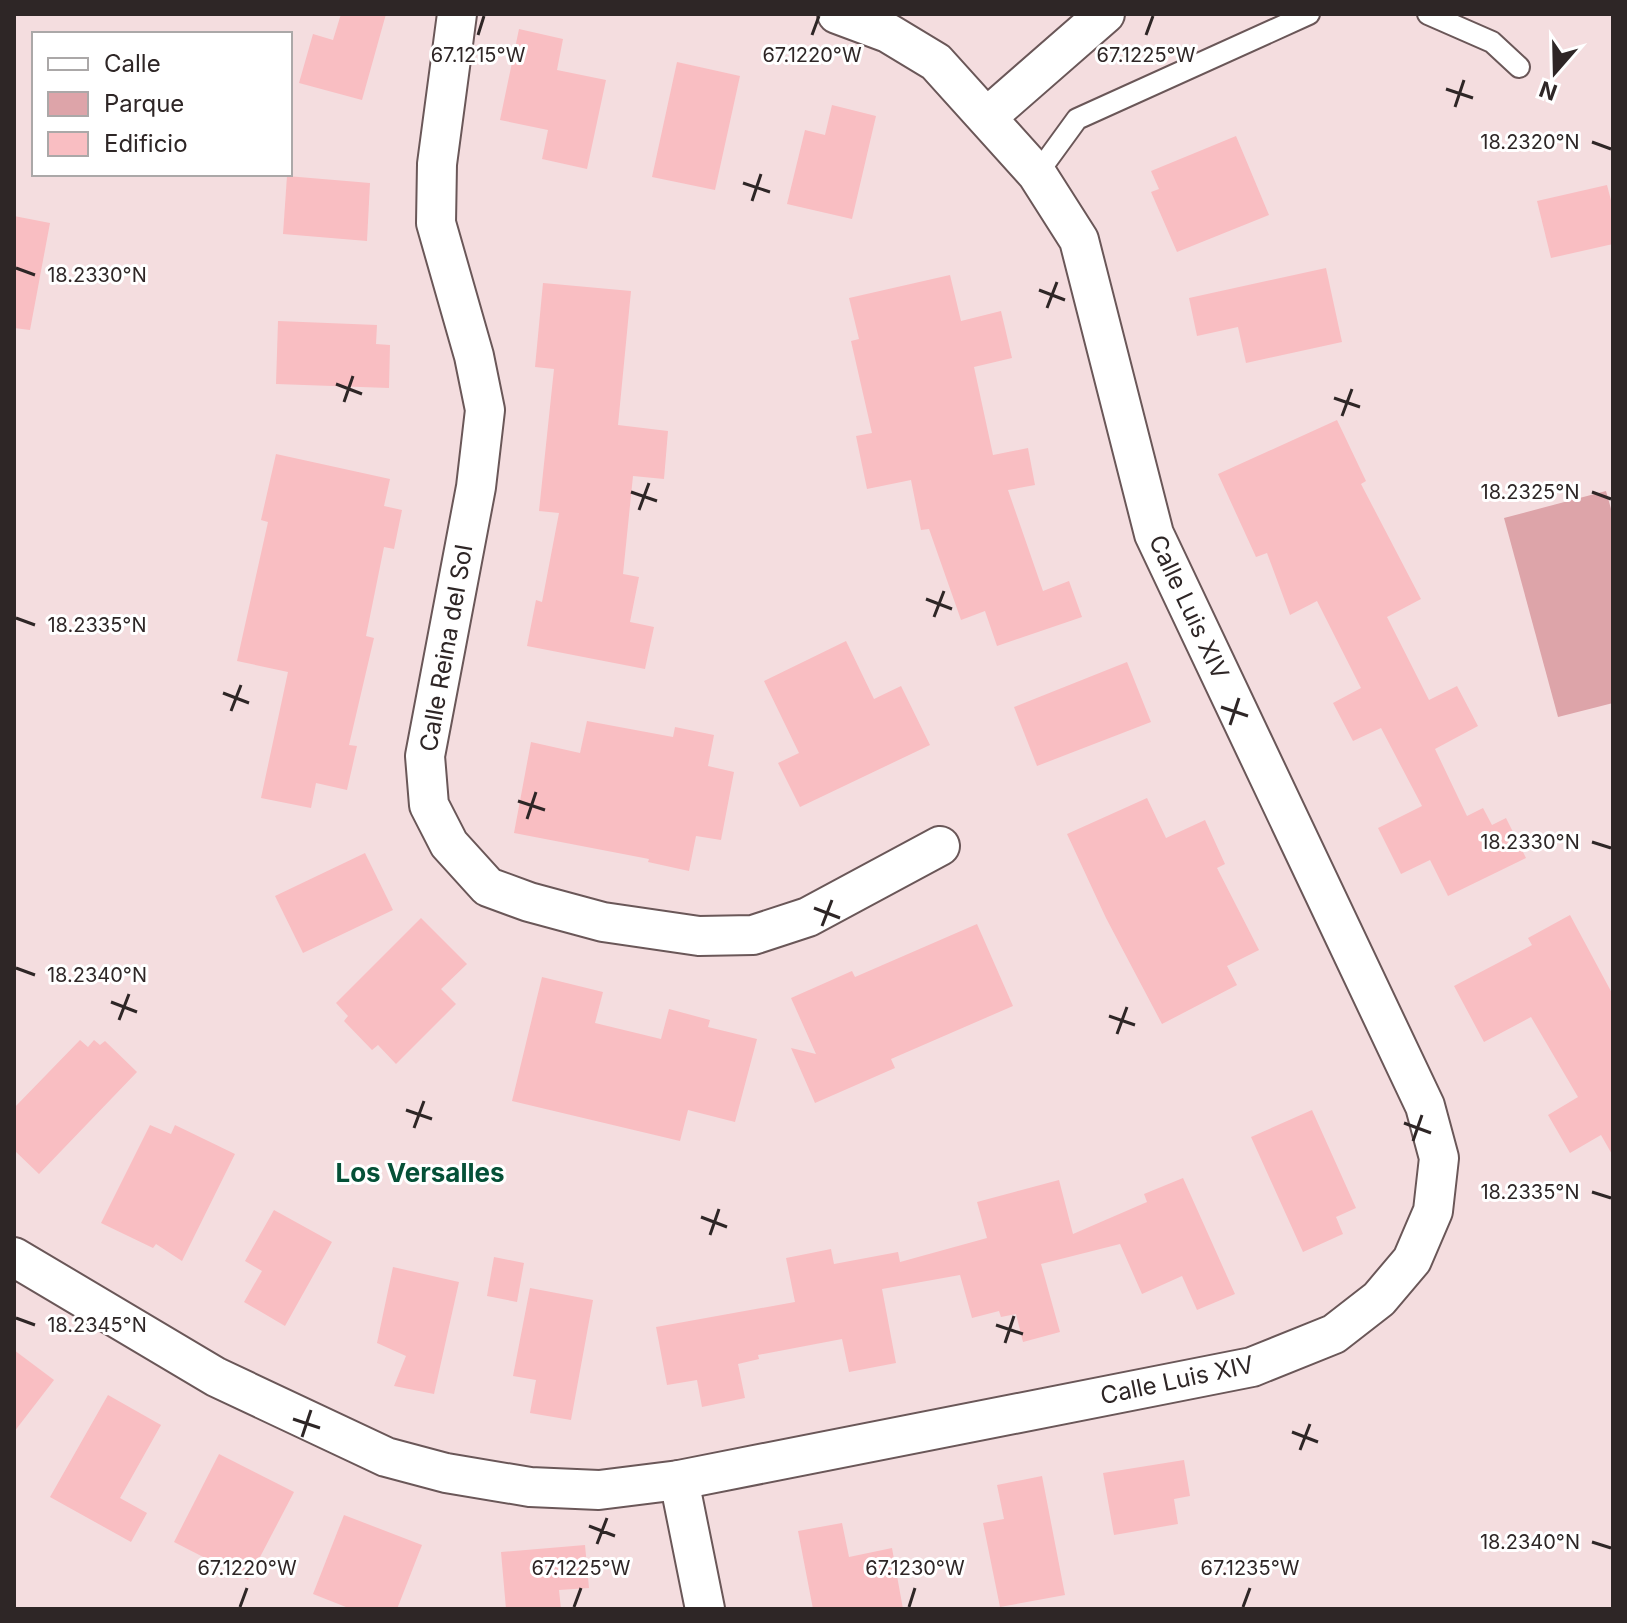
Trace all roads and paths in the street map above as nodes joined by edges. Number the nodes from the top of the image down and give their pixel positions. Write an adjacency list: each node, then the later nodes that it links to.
1 (457, 14): 9 (street, Calle Reina del Sol)
2 (837, 14): 7 (street, Calle Luis XIV)
3 (1105, 14): 7 (street)
4 (1309, 14): 8 (lane)
5 (1428, 14): 6 (lane)
6 (1519, 67)
7 (987, 117): 8 (street, Calle Luis XIV)
8 (1037, 174): 11 (street, Calle Luis XIV)
9 (940, 846)
10 (14, 1257): 11 (street, Calle Luis XIV)
11 (679, 1480): 12 (street)
12 (705, 1609)

